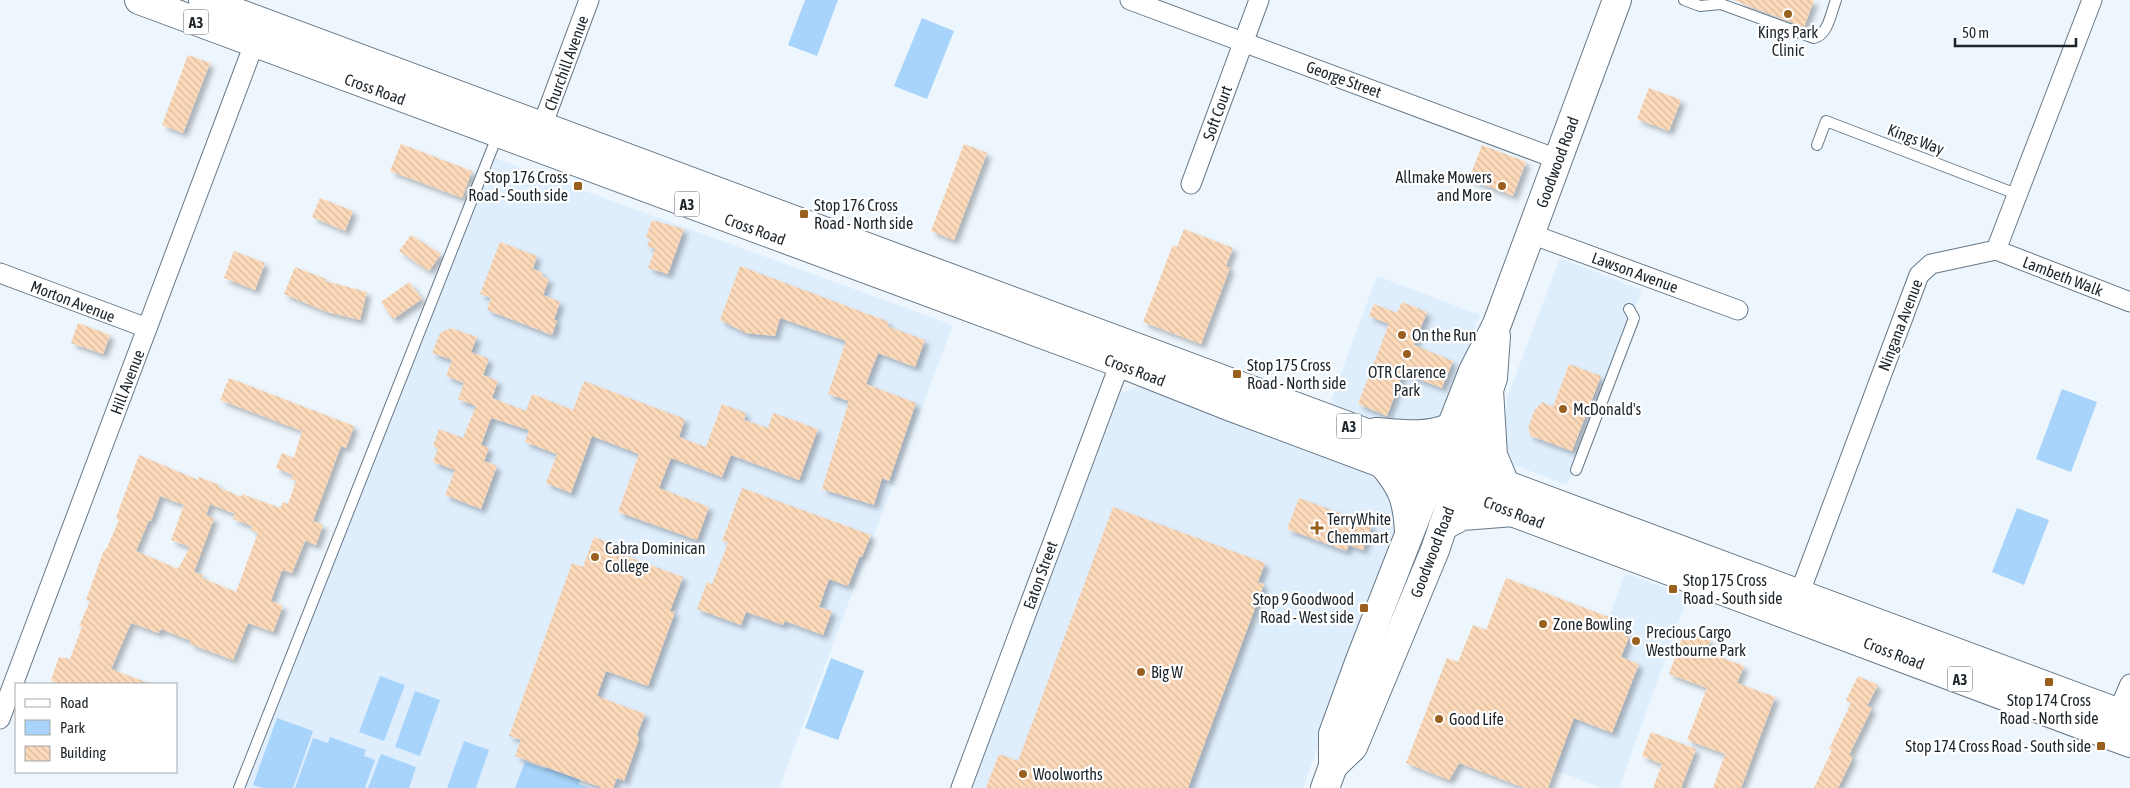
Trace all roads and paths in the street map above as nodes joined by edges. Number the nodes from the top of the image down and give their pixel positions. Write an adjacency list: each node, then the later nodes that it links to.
1 (139, 0): 10 (main road, Cross Road / A3)
2 (203, 0): 10 (main road, Cross Road / A3)
3 (589, 0): 13 (street, Churchill Avenue)
4 (1130, 0): 11 (street, George Street)
5 (1258, 0): 11 (street, Soft Court)
6 (1617, 0): 15 (main road, Goodwood Road)
7 (1684, 0): 8 (lane)
8 (1836, 0)
9 (2092, 0): 17 (street)
10 (258, 33): 12 (main road, Cross Road / A3); 13 (main road, Cross Road / A3); 25 (street, Hill Avenue)
11 (1243, 42): 15 (street, George Street); 16 (street, Soft Court)
12 (498, 134): 13 (main road, Cross Road / A3); 42 (lane)
13 (538, 136): 26 (main road, Cross Road / A3)
14 (1817, 145): 17 (lane, Kings Way)
15 (1557, 159): 18 (main road, Goodwood Road)
16 (1191, 184)
17 (2019, 195): 19 (street)
18 (1531, 234): 23 (street, Lawson Avenue); 24 (main road, Goodwood Road)
19 (1996, 250): 21 (street, Lambeth Walk); 37 (street, Ningana Avenue)
20 (0, 273): 25 (street, Morton Avenue)
21 (2130, 302)
22 (1630, 309): 31 (lane)
23 (1738, 310)
24 (1497, 324): 27 (main road, Goodwood Road); 28 (main road, Goodwood Road)
25 (147, 328): 39 (street, Hill Avenue)
26 (1124, 354): 29 (main road, Cross Road / A3); 30 (main road, Cross Road / A3); 43 (street, Eaton Street)
27 (1489, 390): 32 (main road, Goodwood Road); 33 (main road)
28 (1450, 427): 29 (main road); 32 (main road, Goodwood Road)
29 (1362, 431): 32 (main road, Cross Road / A3)
30 (1382, 463): 32 (main road, Cross Road / A3); 36 (main road)
31 (1576, 470)
32 (1446, 474): 33 (main road, Cross Road / A3); 34 (main road, Cross Road / A3); 35 (main road, Goodwood Road); 36 (main road, Goodwood Road)
33 (1505, 484): 37 (main road, Cross Road / A3)
34 (1514, 512): 35 (main road); 37 (main road, Cross Road / A3)
35 (1443, 526): 41 (main road, Goodwood Road)
36 (1409, 531): 41 (main road, Goodwood Road)
37 (1795, 603): 40 (main road, Cross Road / A3)
38 (2130, 684): 40 (street)
39 (0, 719)
40 (2122, 727)
41 (1329, 777)
42 (240, 788)
43 (961, 788)

